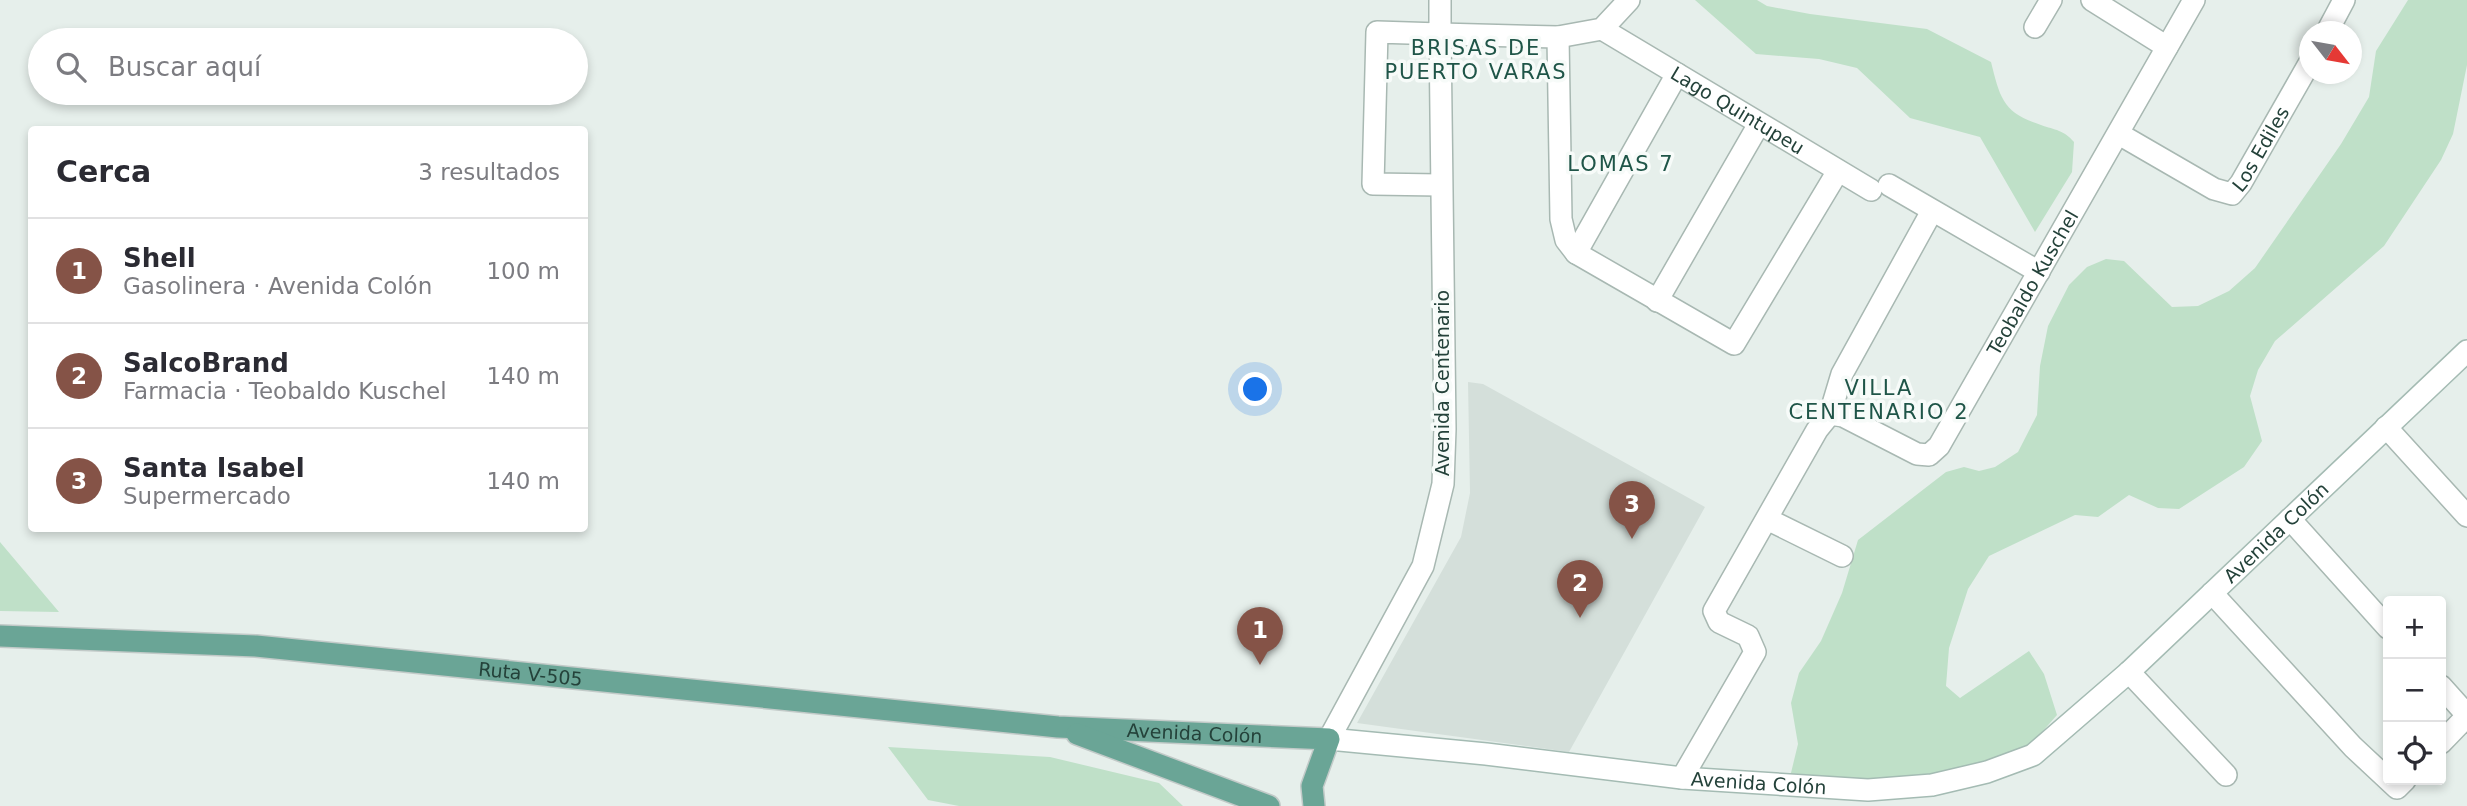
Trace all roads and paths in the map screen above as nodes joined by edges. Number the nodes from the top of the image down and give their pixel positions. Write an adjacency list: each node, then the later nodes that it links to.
1 (1440, 0): 10 (street, Avenida Centenario)
2 (1629, 0): 9 (street)
3 (2051, 0): 8 (street)
4 (2092, 0): 12 (street)
5 (2194, 0): 12 (street, Teobaldo Kuschel)
6 (2344, 0): 7 (street)
7 (2333, 21)
8 (2035, 27)
9 (1602, 29): 11 (street); 13 (street, Lago Quintupeu)
10 (1440, 33): 11 (street); 18 (street, Avenida Centenario); 18 (street)
11 (1558, 37): 20 (street)
12 (2167, 47): 16 (street, Teobaldo Kuschel)
13 (1677, 74): 15 (street, Lago Quintupeu); 20 (street)
14 (2299, 80): 16 (street, Los Ediles)
15 (1759, 124): 17 (street, Lago Quintupeu); 22 (street)
16 (2119, 134): 21 (street, Teobaldo Kuschel)
17 (1838, 171): 19 (street, Lago Quintupeu); 22 (street)
18 (1440, 185): 38 (street, Avenida Centenario)
19 (1932, 211): 21 (street, Lago Quintupeu); 24 (street)
20 (1576, 253): 22 (street)
21 (2039, 272): 24 (street, Teobaldo Kuschel)
22 (1657, 301)
23 (2467, 351): 25 (street, Avenida Colón)
24 (1830, 414): 27 (street)
25 (2386, 427): 26 (street); 28 (street, Avenida Colón)
26 (2467, 516)
27 (1768, 519): 29 (street); 41 (street)
28 (2290, 519): 30 (street, Avenida Colón); 31 (street)
29 (1842, 556)
30 (2212, 593): 33 (street, Avenida Colón); 39 (street)
31 (2383, 622)
32 (0, 636): 36 (main road, Ruta V-505)
33 (2129, 672): 40 (street); 41 (street, Avenida Colón)
34 (2446, 692): 35 (street)
35 (2467, 716): 37 (street)
36 (1058, 727): 38 (main road, Avenida Colón); 42 (main road)
37 (2446, 738)
38 (1329, 739): 41 (street, Avenida Colón); 43 (main road)
39 (2383, 770)
40 (2226, 775)
41 (1682, 778)
42 (1269, 806)
43 (1314, 806)

